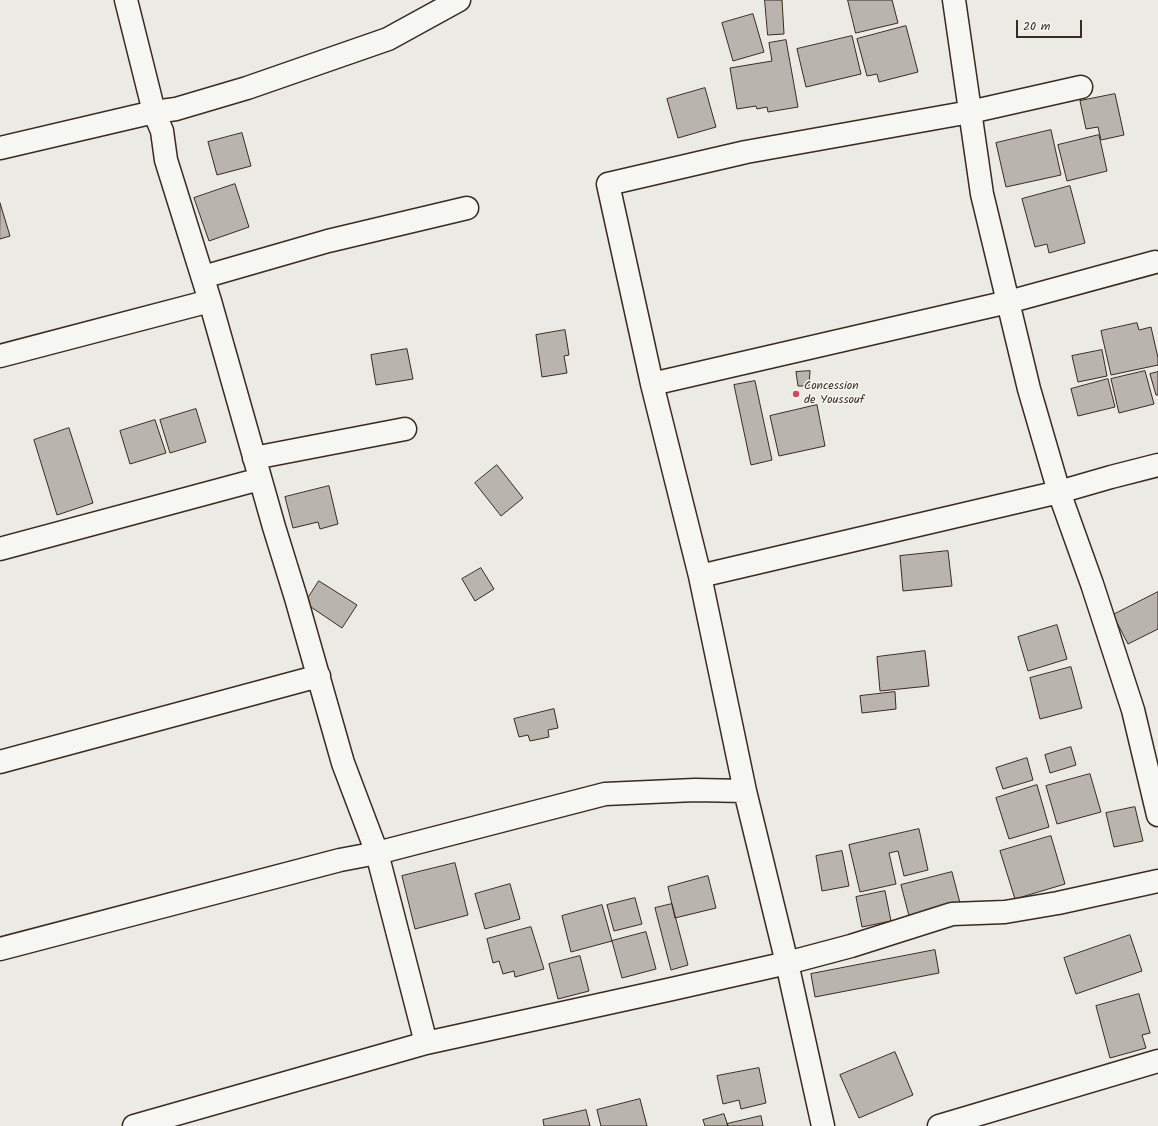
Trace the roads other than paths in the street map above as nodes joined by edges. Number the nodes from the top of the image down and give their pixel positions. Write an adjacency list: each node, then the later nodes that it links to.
1 (126, 0): 5 (street)
2 (459, 0): 5 (street)
3 (954, 0): 6 (street)
4 (1080, 87): 6 (street)
5 (154, 112): 7 (street); 10 (street)
6 (970, 112): 12 (street); 14 (street)
7 (0, 148)
8 (467, 208): 10 (street)
9 (1155, 262): 12 (street)
10 (203, 277): 11 (street)
11 (210, 301): 13 (street); 16 (street)
12 (1008, 302): 14 (street); 19 (street)
13 (0, 356)
14 (652, 384): 21 (street)
15 (405, 429): 16 (street)
16 (254, 458): 18 (street)
17 (1158, 465): 19 (street)
18 (260, 479): 20 (street); 22 (street)
19 (1059, 492): 21 (street); 25 (street)
20 (0, 549)
21 (700, 576): 24 (street)
22 (319, 676): 23 (street); 26 (street)
23 (0, 762)
24 (745, 791): 26 (street); 29 (street)
25 (1158, 815)
26 (376, 853): 28 (street); 30 (street)
27 (1158, 881): 29 (street)
28 (0, 949)
29 (787, 963): 30 (street); 33 (street)
30 (426, 1044): 32 (street)
31 (1158, 1062): 34 (street)
32 (134, 1126)
33 (823, 1126)
34 (939, 1126)

